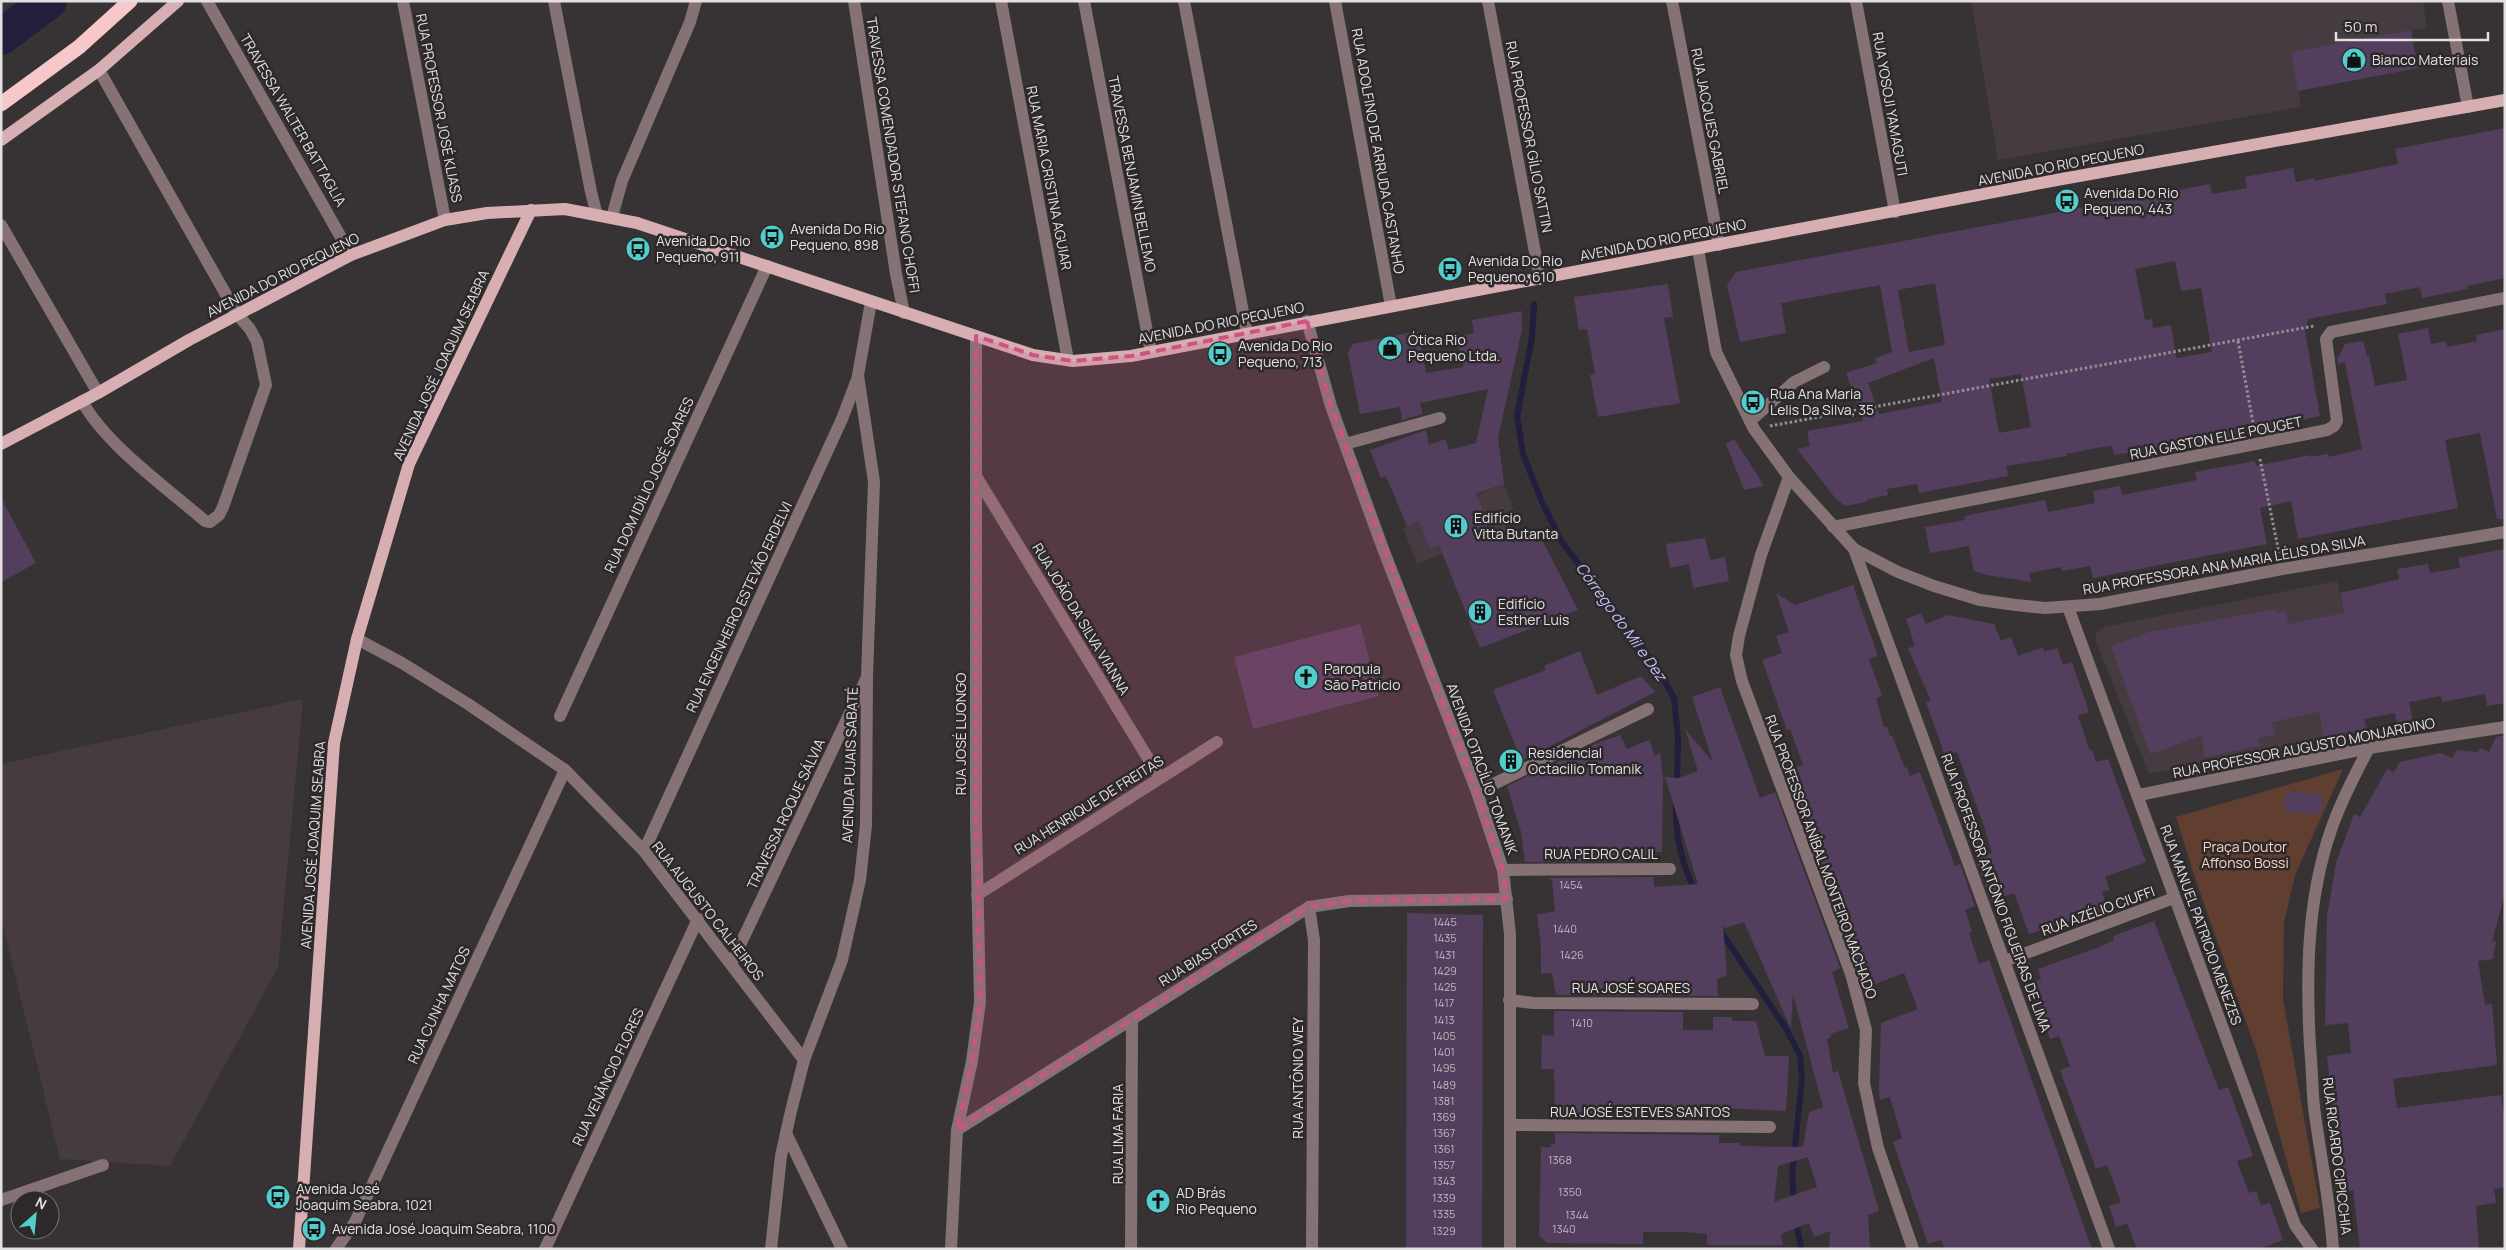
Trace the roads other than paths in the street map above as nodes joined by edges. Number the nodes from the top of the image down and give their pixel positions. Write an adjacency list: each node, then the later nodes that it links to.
1 (130, 1): 18 (highway)
2 (178, 1): 16 (main road)
3 (207, 1): 29 (street, TRAVESSA WALTER BATTAGLIA)
4 (403, 1): 25 (street, RUA PROFESSOR JOSÉ KLIASS)
5 (554, 1): 23 (street)
6 (696, 1): 24 (street)
7 (854, 1): 35 (street, TRAVESSA COMENDADOR STEFANO CHOFFI)
8 (1001, 1): 41 (street, RUA MARIA CRISTINA AGUIAR)
9 (1084, 1): 40 (street, TRAVESSA BENJAMIN BELLEMO)
10 (1184, 1): 38 (street)
11 (1335, 1): 34 (street, RUA ADOLFINO DE ARRUDA CASTANHO)
12 (1488, 1): 31 (street, RUA PROFESSOR GÍLIO SATTIN)
13 (1672, 1): 27 (street, RUA JACQUES GABRIEL)
14 (1856, 1): 22 (street, RUA YOSOJI YAMAGUTI)
15 (2448, 1): 19 (street)
16 (99, 70): 20 (main road); 36 (street)
17 (2505, 100): 19 (main road, AVENIDA DO RIO PEQUENO)
18 (1, 104)
19 (2468, 107): 22 (main road, AVENIDA DO RIO PEQUENO)
20 (1, 140)
21 (531, 210): 23 (main road, AVENIDA DO RIO PEQUENO); 25 (main road, AVENIDA DO RIO PEQUENO); 56 (main road, AVENIDA JOSÉ JOAQUIM SEABRA)
22 (1895, 212): 27 (main road, AVENIDA DO RIO PEQUENO)
23 (597, 215): 24 (main road, AVENIDA DO RIO PEQUENO)
24 (612, 218): 30 (main road, AVENIDA DO RIO PEQUENO)
25 (445, 220): 29 (main road, AVENIDA DO RIO PEQUENO)
26 (1, 225): 44 (street)
27 (1719, 245): 28 (main road, AVENIDA DO RIO PEQUENO)
28 (1698, 249): 31 (main road, AVENIDA DO RIO PEQUENO); 47 (street, RUA PROFESSORA ANA MARIA LÉLIS DA SILVA)
29 (351, 255): 36 (main road, AVENIDA DO RIO PEQUENO)
30 (767, 266): 33 (main road, AVENIDA DO RIO PEQUENO); 59 (street, RUA DOM IDÍLIO JOSÉ SOARES)
31 (1540, 279): 34 (main road, AVENIDA DO RIO PEQUENO)
32 (2505, 298): 52 (street, RUA GASTON ELLE POUGET)
33 (871, 302): 35 (main road, AVENIDA DO RIO PEQUENO); 43 (street, AVENIDA PUJAIS SABATÉ)
34 (1391, 306): 37 (main road, AVENIDA DO RIO PEQUENO)
35 (904, 313): 39 (main road, AVENIDA DO RIO PEQUENO)
36 (237, 314): 44 (main road, AVENIDA DO RIO PEQUENO); 45 (street)
37 (1306, 322): 38 (main road, AVENIDA DO RIO PEQUENO); 49 (street, AVENIDA OTACÍLIO TOMANIK)
38 (1247, 333): 40 (main road, AVENIDA DO RIO PEQUENO)
39 (976, 336): 41 (main road, AVENIDA DO RIO PEQUENO); 50 (street, RUA JOSÉ LUONGO)
40 (1150, 352): 41 (main road, AVENIDA DO RIO PEQUENO)
41 (1068, 360)
42 (1824, 367): 47 (street)
43 (858, 375): 57 (street, AVENIDA PUJAIS SABATÉ); 67 (street, RUA ENGENHEIRO ESTEVÃO ERDELVI)
44 (98, 393): 45 (main road, AVENIDA DO RIO PEQUENO)
45 (82, 401): 48 (main road, AVENIDA DO RIO PEQUENO)
46 (1440, 418): 49 (street)
47 (1752, 425): 51 (street, RUA PROFESSORA ANA MARIA LÉLIS DA SILVA)
48 (1, 444)
49 (1345, 444): 65 (street, AVENIDA OTACÍLIO TOMANIK)
50 (976, 476): 64 (street, RUA JOÃO DA SILVA VIANNA); 70 (street, RUA JOSÉ LUONGO)
51 (1789, 478): 52 (street, RUA PROFESSORA ANA MARIA LÉLIS DA SILVA); 87 (street, RUA PROFESSOR ANÍBAL MONTEIRO MACHADO)
52 (1833, 527): 54 (street, RUA PROFESSORA ANA MARIA LÉLIS DA SILVA)
53 (2505, 532): 55 (street, RUA PROFESSORA ANA MARIA LÉLIS DA SILVA)
54 (1854, 548): 55 (street, RUA PROFESSORA ANA MARIA LÉLIS DA SILVA); 75 (street, RUA PROFESSOR ANTÔNIO FIGUEIRAS DE LIMA)
55 (2068, 607): 66 (street, RUA MANUEL PATRICIO MENEZES)
56 (357, 639): 63 (street, RUA AUGUSTO CALHEIROS); 88 (main road, AVENIDA JOSÉ JOAQUIM SEABRA)
57 (868, 676): 76 (street, TRAVESSA ROQUE SÁLVIA); 80 (street, AVENIDA PUJAIS SABATÉ)
58 (1648, 709): 65 (street)
59 (560, 716)
60 (2505, 727): 62 (street, RUA PROFESSOR AUGUSTO MONJARDINO)
61 (1217, 742): 64 (street, RUA HENRIQUE DE FREITAS)
62 (2369, 748): 66 (street, RUA PROFESSOR AUGUSTO MONJARDINO); 101 (street, RUA RICARDO CIPICCHIA)
63 (564, 770): 67 (street, RUA AUGUSTO CALHEIROS); 89 (street, RUA CUNHA MATOS)
64 (1160, 778): 70 (street, RUA HENRIQUE DE FREITAS)
65 (1477, 792): 69 (street, AVENIDA OTACÍLIO TOMANIK)
66 (2138, 795): 71 (street, RUA MANUEL PATRICIO MENEZES)
67 (644, 851): 74 (street, RUA AUGUSTO CALHEIROS)
68 (1670, 869): 69 (street, RUA PEDRO CALIL)
69 (1503, 870): 72 (street, AVENIDA OTACÍLIO TOMANIK)
70 (977, 894): 83 (street, RUA JOSÉ LUONGO)
71 (2174, 898): 75 (street, RUA AZÉLIO CIUFFI); 100 (street, RUA MANUEL PATRICIO MENEZES)
72 (1507, 899): 73 (street, RUA BIAS FORTES); 77 (street, AVENIDA OTACÍLIO TOMANIK)
73 (1309, 907): 79 (street, RUA BIAS FORTES); 95 (street, RUA ANTÔNIO WEY)
74 (698, 919): 76 (street, RUA AUGUSTO CALHEIROS); 90 (street, RUA VENÂNCIO FLORES)
75 (2005, 961): 99 (street, RUA PROFESSOR ANTÔNIO FIGUEIRAS DE LIMA)
76 (731, 964): 80 (street, RUA AUGUSTO CALHEIROS)
77 (1509, 1000): 78 (street, RUA JOSÉ SOARES); 81 (street, AVENIDA OTACÍLIO TOMANIK)
78 (1753, 1004)
79 (1132, 1019): 83 (street, RUA BIAS FORTES); 94 (street, RUA LIMA FARIA)
80 (804, 1060): 84 (street, AVENIDA PUJAIS SABATÉ)
81 (1510, 1125): 82 (street, RUA JOSÉ ESTEVES SANTOS); 96 (street, AVENIDA OTACÍLIO TOMANIK)
82 (1770, 1127)
83 (956, 1130): 93 (street, RUA JOSÉ LUONGO)
84 (786, 1133): 91 (street, AVENIDA PUJAIS SABATÉ); 92 (street)
85 (102, 1165): 86 (street)
86 (1, 1200)
87 (1906, 1231): 97 (street); 98 (street, RUA PROFESSOR ANÍBAL MONTEIRO MACHADO)
88 (299, 1249)
89 (336, 1249)
90 (546, 1249)
91 (771, 1249)
92 (842, 1249)
93 (950, 1249)
94 (1131, 1249)
95 (1312, 1249)
96 (1510, 1249)
97 (1902, 1249)
98 (1912, 1249)
99 (2109, 1249)
100 (2312, 1249)
101 (2334, 1249)

